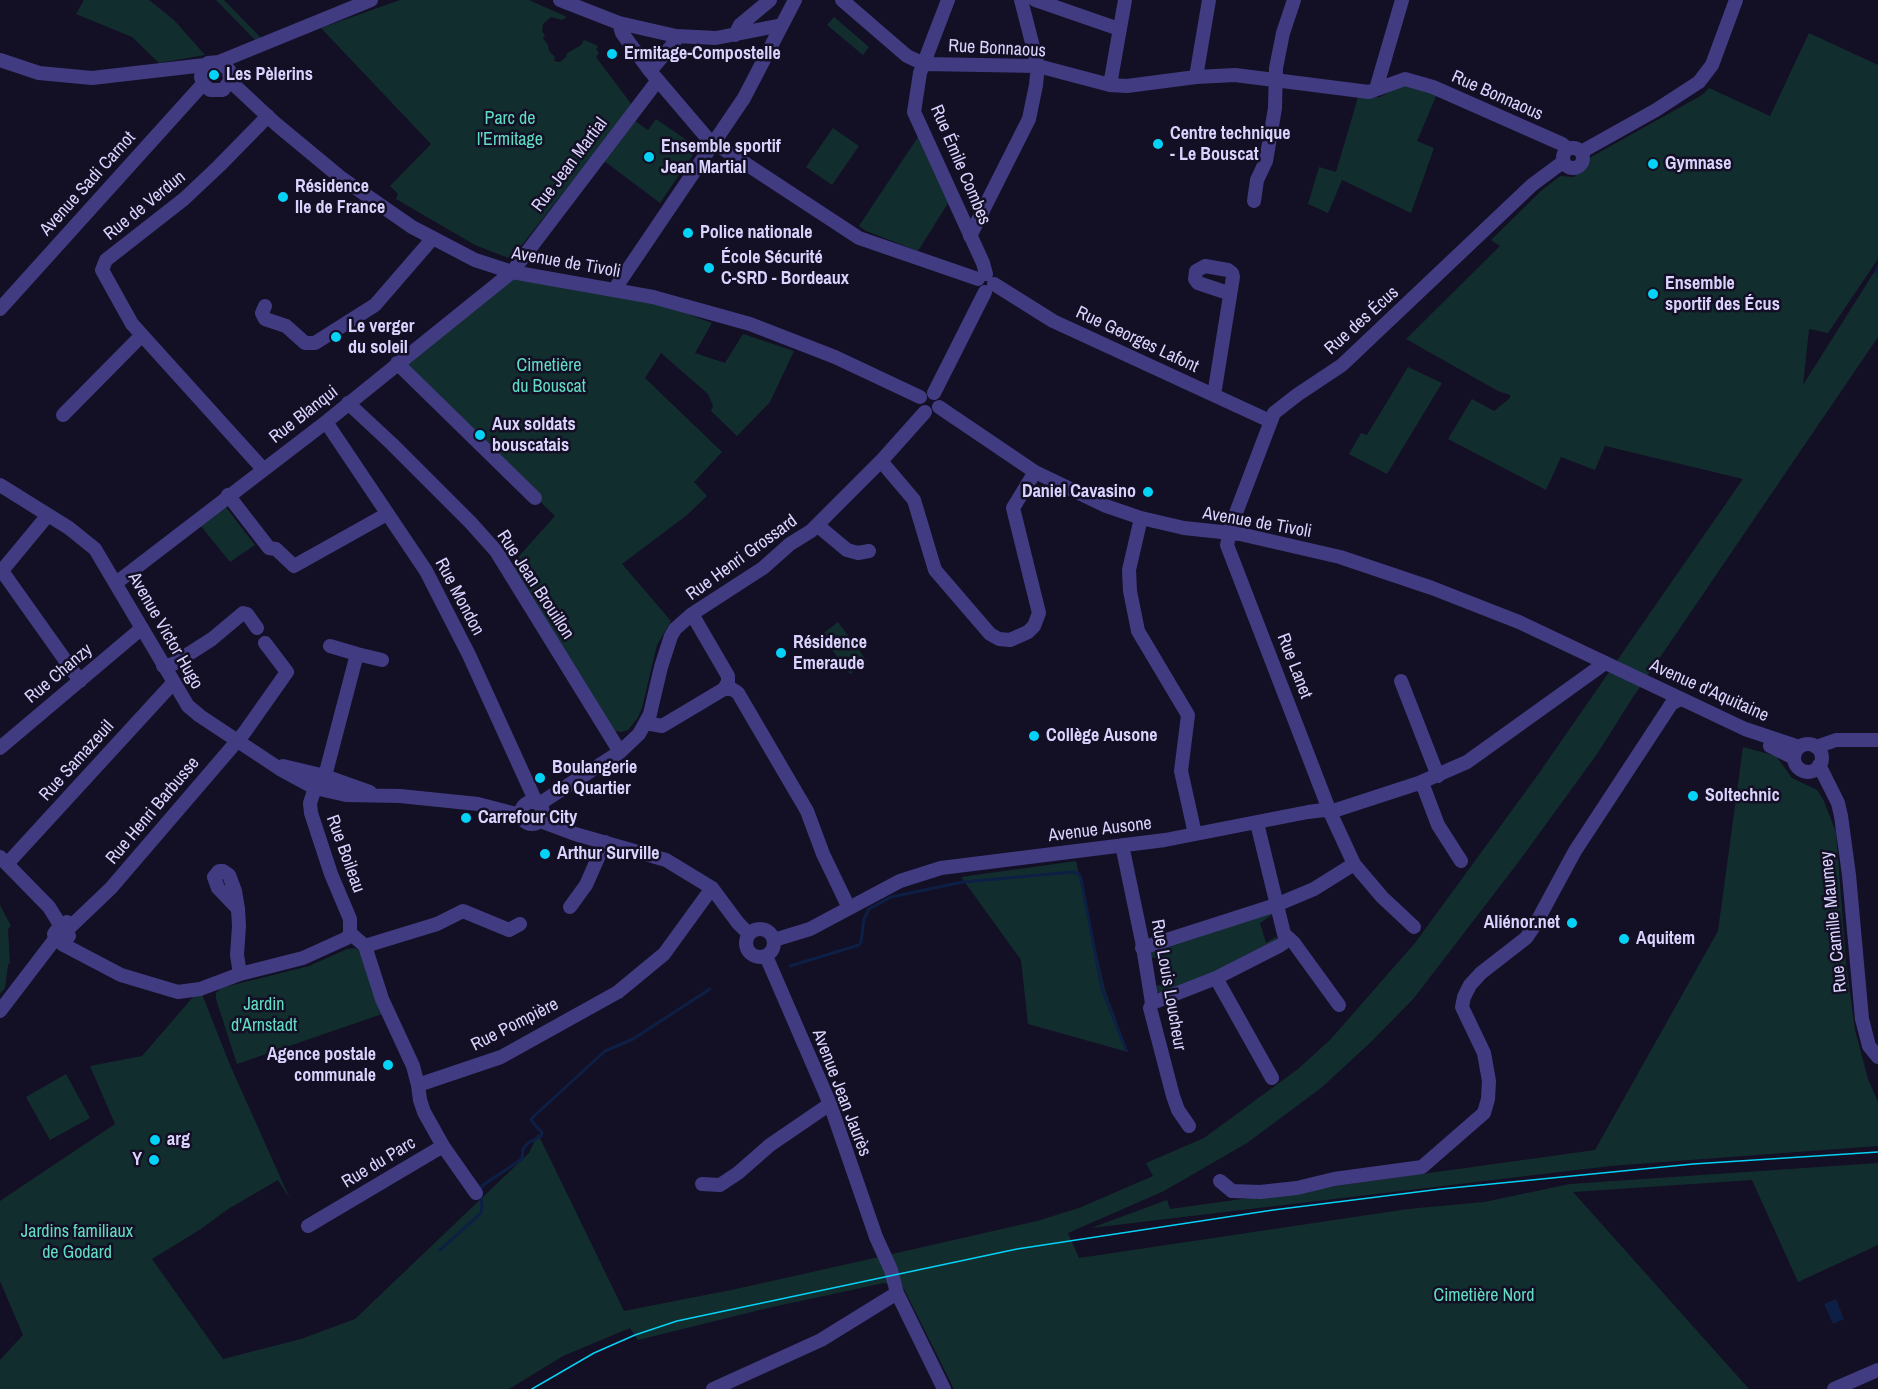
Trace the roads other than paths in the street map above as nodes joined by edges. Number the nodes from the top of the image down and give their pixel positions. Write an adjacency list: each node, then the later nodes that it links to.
1 (371, 0): 22 (street)
2 (560, 0): 14 (street)
3 (770, 0): 17 (street)
4 (795, 0): 15 (street)
5 (842, 0): 20 (street, Rue Bonnaous)
6 (948, 0): 20 (street, Rue Émile Combes)
7 (1021, 0): 21 (street)
8 (1035, 0): 16 (street)
9 (1125, 0): 16 (street)
10 (1209, 0): 24 (street)
11 (1294, 0): 25 (street)
12 (1402, 0): 27 (street)
13 (1736, 0): 30 (street, Rue des Écus)
14 (619, 22): 18 (street); 23 (street, Rue Georges Lafont)
15 (782, 25): 17 (street); 29 (street)
16 (1119, 29): 26 (street)
17 (735, 34): 18 (street)
18 (676, 36): 23 (street, Rue Jean Martial)
19 (0, 60): 22 (street, Avenue de Tivoli)
20 (924, 64): 21 (street, Rue Bonnaous); 32 (street, Rue Émile Combes)
21 (1038, 66): 26 (street, Rue Bonnaous); 32 (street)
22 (216, 75): 28 (street, Avenue de Tivoli); 39 (street, Avenue Sadi Carnot)
23 (654, 76): 29 (street, Rue Georges Lafont); 34 (street, Rue Jean Martial)
24 (1196, 77): 25 (street, Rue Bonnaous); 26 (street, Rue Bonnaous)
25 (1277, 80): 27 (street, Rue Bonnaous); 31 (street)
26 (1110, 85)
27 (1376, 89): 30 (street, Rue Bonnaous)
28 (268, 116): 33 (street, Avenue de Tivoli); 40 (street, Rue de Verdun)
29 (714, 141): 35 (street, Rue Georges Lafont); 36 (street)
30 (1570, 154): 50 (street, Rue des Écus)
31 (1254, 201)
32 (970, 236): 35 (street, Rue Émile Combes)
33 (433, 238): 34 (street, Avenue de Tivoli); 38 (street)
34 (512, 272): 36 (street, Avenue de Tivoli); 41 (street, Rue Blanqui)
35 (986, 282): 42 (street); 43 (street, Rue Georges Lafont)
36 (614, 290): 44 (street, Avenue de Tivoli)
37 (1229, 296): 43 (street)
38 (265, 306)
39 (0, 309)
40 (142, 335): 48 (street); 52 (street, Rue de Verdun)
41 (397, 363): 45 (street, Rue Blanqui); 56 (street)
42 (934, 393): 44 (street); 46 (street)
43 (1214, 395): 50 (street, Rue Georges Lafont)
44 (920, 398): 47 (street)
45 (348, 403): 49 (street, Rue Blanqui); 85 (street, Rue Jean Brouillon)
46 (939, 407): 47 (street); 53 (street, Avenue de Tivoli)
47 (925, 412): 51 (street, Rue Henri Grossard)
48 (63, 415)
49 (326, 422): 52 (street, Rue Blanqui); 57 (street, Rue Mondon)
50 (1270, 422): 61 (street, Rue des Écus)
51 (881, 461): 53 (street); 60 (street, Rue Henri Grossard)
52 (263, 469): 55 (street, Rue Blanqui)
53 (1035, 472): 59 (street, Avenue de Tivoli)
54 (0, 485): 58 (street, Avenue Victor Hugo)
55 (228, 495): 57 (street); 64 (street, Rue Blanqui)
56 (535, 498)
57 (387, 514): 94 (street, Rue Mondon)
58 (48, 515): 63 (street); 64 (street, Avenue Victor Hugo)
59 (1141, 518): 61 (street, Avenue de Tivoli); 99 (street)
60 (817, 525): 62 (street); 65 (street, Rue Henri Grossard)
61 (1230, 534): 72 (street, Avenue de Tivoli); 95 (street, Rue Lanet)
62 (869, 551)
63 (1, 572): 74 (street)
64 (116, 583): 66 (street, Avenue Victor Hugo)
65 (692, 614): 78 (street, Rue Henri Grossard); 80 (street)
66 (142, 628): 73 (street, Avenue Victor Hugo); 74 (street, Rue Chanzy)
67 (257, 628): 73 (street)
68 (265, 643): 81 (street, Rue Henri Barbusse)
69 (330, 646): 70 (street)
70 (357, 654): 71 (street); 89 (street)
71 (382, 660)
72 (1603, 665): 77 (street, Avenue de Tivoli); 79 (street, Avenue d'Aquitaine); 90 (street, Avenue Ausone)
73 (163, 666): 76 (street, Avenue Victor Hugo)
74 (80, 681): 84 (street, Rue Chanzy)
75 (1401, 681): 90 (street)
76 (173, 683): 81 (street, Avenue Victor Hugo); 102 (street, Rue Samazeuil)
77 (1638, 687): 79 (street, Avenue d'Aquitaine)
78 (724, 689): 80 (street); 111 (street)
79 (1677, 701): 86 (street, Avenue d'Aquitaine); 136 (street)
80 (646, 723): 85 (street)
81 (237, 740): 88 (street, Avenue Victor Hugo); 107 (street, Rue Henri Barbusse)
82 (1878, 740): 87 (street)
83 (1878, 747): 87 (street)
84 (0, 748)
85 (620, 752): 94 (street)
86 (1796, 753): 87 (street); 87 (street, Avenue d'Aquitaine)
87 (1817, 760): 129 (street, Rue Camille Maumey)
88 (280, 769): 89 (street); 92 (street, Avenue Victor Hugo)
89 (325, 776): 93 (street)
90 (1438, 776): 91 (street, Avenue Ausone)
91 (1419, 783): 95 (street, Avenue Ausone); 103 (street)
92 (315, 788): 93 (street, Avenue Victor Hugo); 116 (street, Rue Boileau)
93 (378, 796): 96 (street, Avenue Victor Hugo)
94 (537, 803): 96 (street); 97 (street)
95 (1330, 812): 98 (street, Avenue Ausone); 104 (street, Rue Lanet)
96 (520, 815): 97 (street)
97 (540, 821): 100 (street)
98 (1257, 822): 99 (street, Avenue Ausone); 108 (street)
99 (1195, 834): 101 (street, Avenue Ausone)
100 (605, 842): 105 (street); 110 (street)
101 (1122, 845): 111 (street, Avenue Ausone); 122 (street, Rue Louis Loucheur)
102 (4, 861): 106 (street)
103 (1461, 861)
104 (1354, 864): 108 (street); 115 (street, Rue Lanet)
105 (712, 888): 117 (street); 132 (street, Rue Pompière)
106 (37, 894): 109 (street); 118 (street)
107 (95, 903): 113 (street, Rue Henri Barbusse); 118 (street, Rue Henri Barbusse)
108 (1276, 905): 119 (street); 122 (street)
109 (49, 907): 113 (street); 118 (street)
110 (570, 907)
111 (849, 908): 120 (street, Avenue Ausone)
112 (238, 909): 124 (street)
113 (74, 916): 118 (street, Rue Henri Barbusse)
114 (520, 924): 121 (street)
115 (1414, 927)
116 (350, 933): 121 (street); 124 (street)
117 (749, 934): 120 (street); 123 (street)
118 (61, 936): 124 (street); 128 (street)
119 (1289, 939): 125 (street); 127 (street)
120 (774, 940): 123 (street)
121 (365, 946): 132 (street)
122 (1143, 948): 126 (street, Rue Louis Loucheur)
123 (766, 956): 133 (street, Avenue Jean Jaurès)
124 (240, 974)
125 (1216, 978): 126 (street); 131 (street)
126 (1152, 1003): 134 (street, Rue Louis Loucheur)
127 (1339, 1005)
128 (0, 1011)
129 (1873, 1046): 130 (street, Rue Camille Maumey)
130 (1878, 1057)
131 (1272, 1078)
132 (418, 1085): 135 (street, Rue du Parc)
133 (830, 1104): 137 (street); 140 (street, Avenue Jean Jaurès)
134 (1189, 1126)
135 (443, 1146): 138 (street); 139 (street, Rue du Parc)
136 (1220, 1181)
137 (702, 1184)
138 (476, 1192)
139 (308, 1226)
140 (897, 1293): 142 (street); 143 (street, Avenue Jean Jaurès)
141 (1878, 1370): 144 (street)
142 (713, 1389)
143 (944, 1389)
144 (1834, 1389)

